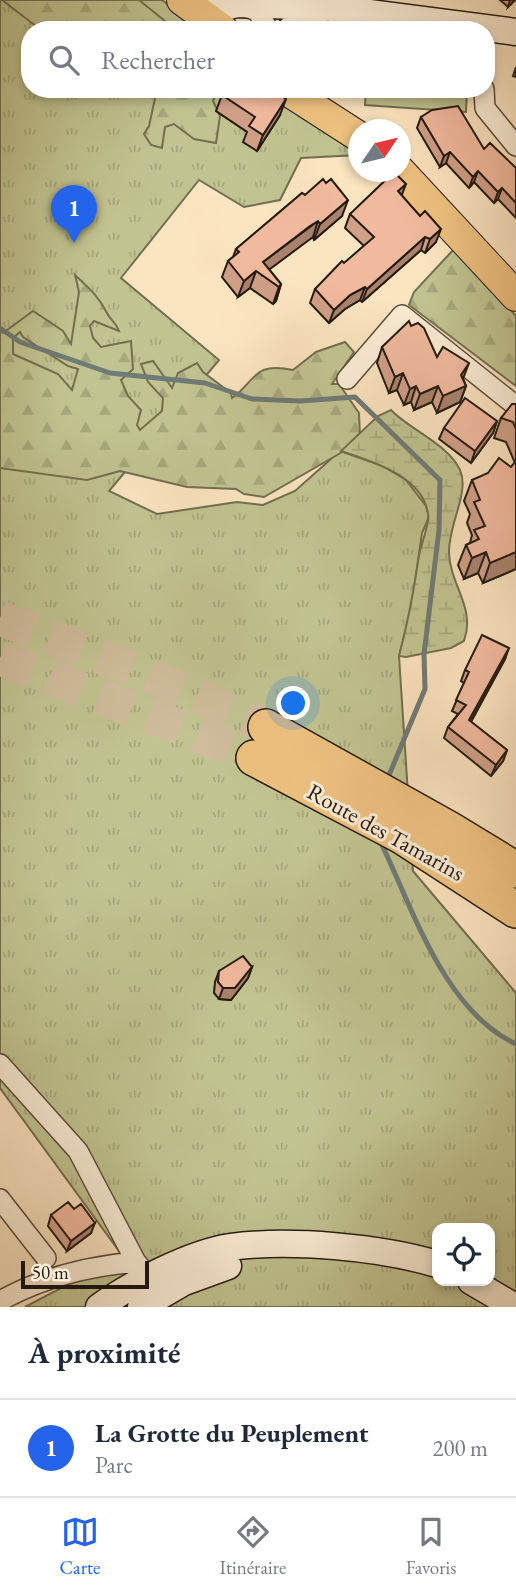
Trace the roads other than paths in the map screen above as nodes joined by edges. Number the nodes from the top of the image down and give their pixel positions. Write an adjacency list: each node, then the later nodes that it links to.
1 (161, 0): 3 (main road)
2 (324, 7): 3 (main road); 5 (main road); 6 (main road)
3 (211, 13): 4 (street)
4 (263, 21)
5 (303, 21)
6 (425, 21)
7 (495, 30): 8 (main road)
8 (516, 32)
9 (299, 98): 13 (main road)
10 (314, 98): 12 (main road)
11 (484, 98): 14 (street)
12 (348, 128)
13 (348, 129)
14 (516, 146)
15 (411, 182): 16 (main road)
16 (516, 296)
17 (347, 379): 18 (street)
18 (516, 406)
19 (516, 870): 20 (highway, Route des Tamarins)
20 (516, 910)
21 (0, 1064): 26 (street)
22 (0, 1199): 24 (street)
23 (289, 1246): 25 (main road); 26 (main road); 30 (main road)
24 (46, 1258)
25 (432, 1263)
26 (143, 1270): 28 (street); 29 (main road)
27 (479, 1286): 31 (main road)
28 (0, 1301)
29 (99, 1307)
30 (141, 1307)
31 (514, 1307)

